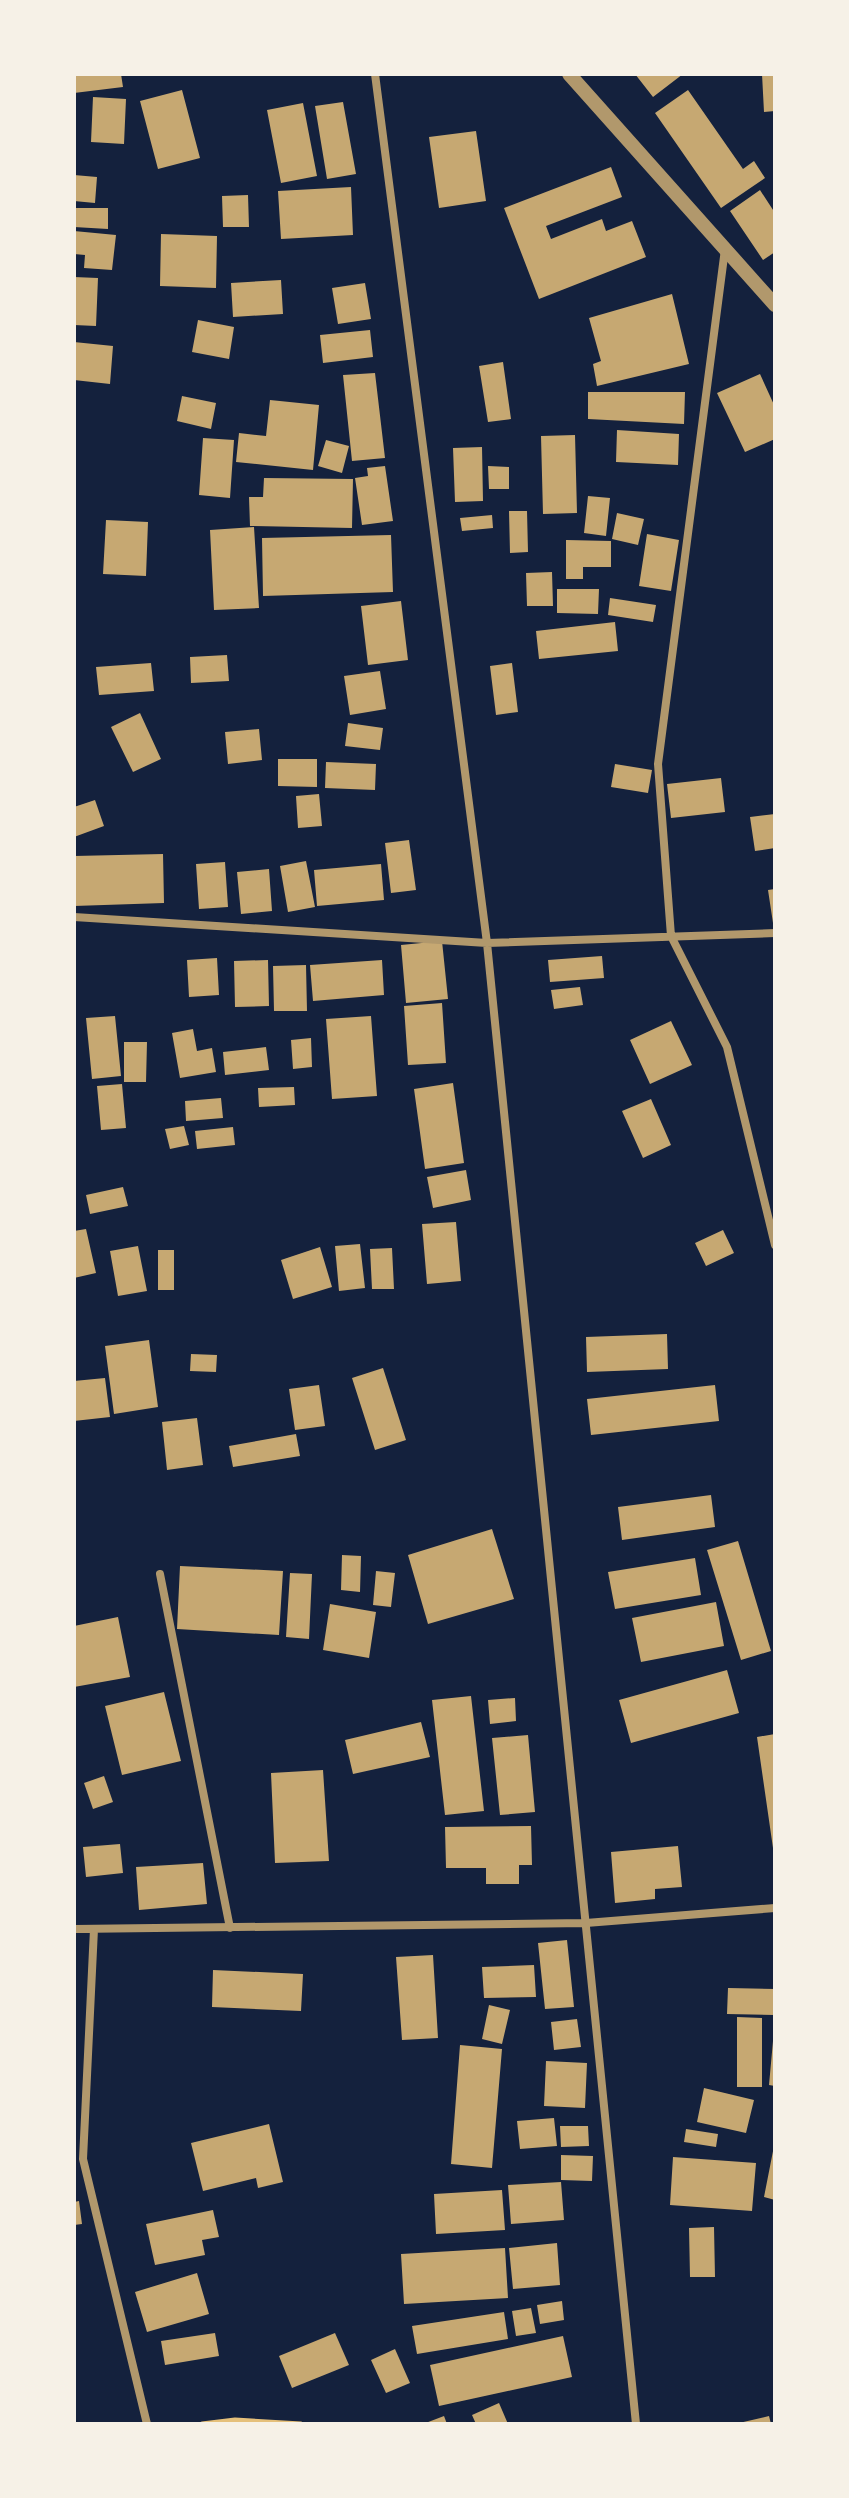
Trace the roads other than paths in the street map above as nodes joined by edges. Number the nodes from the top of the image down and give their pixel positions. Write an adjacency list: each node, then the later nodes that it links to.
1 (375, 74): 8 (street)
2 (569, 74): 3 (street)
3 (725, 248): 4 (street); 7 (street)
4 (775, 305)
5 (74, 917): 8 (street)
6 (775, 933): 7 (street)
7 (671, 936): 8 (street); 9 (street)
8 (487, 943): 12 (street)
9 (775, 1245)
10 (160, 1574): 13 (street)
11 (775, 1908): 12 (street)
12 (586, 1923): 13 (street); 17 (street)
13 (230, 1928): 15 (street)
14 (74, 1929): 15 (street)
15 (94, 1929): 16 (street)
16 (147, 2424)
17 (636, 2424)

